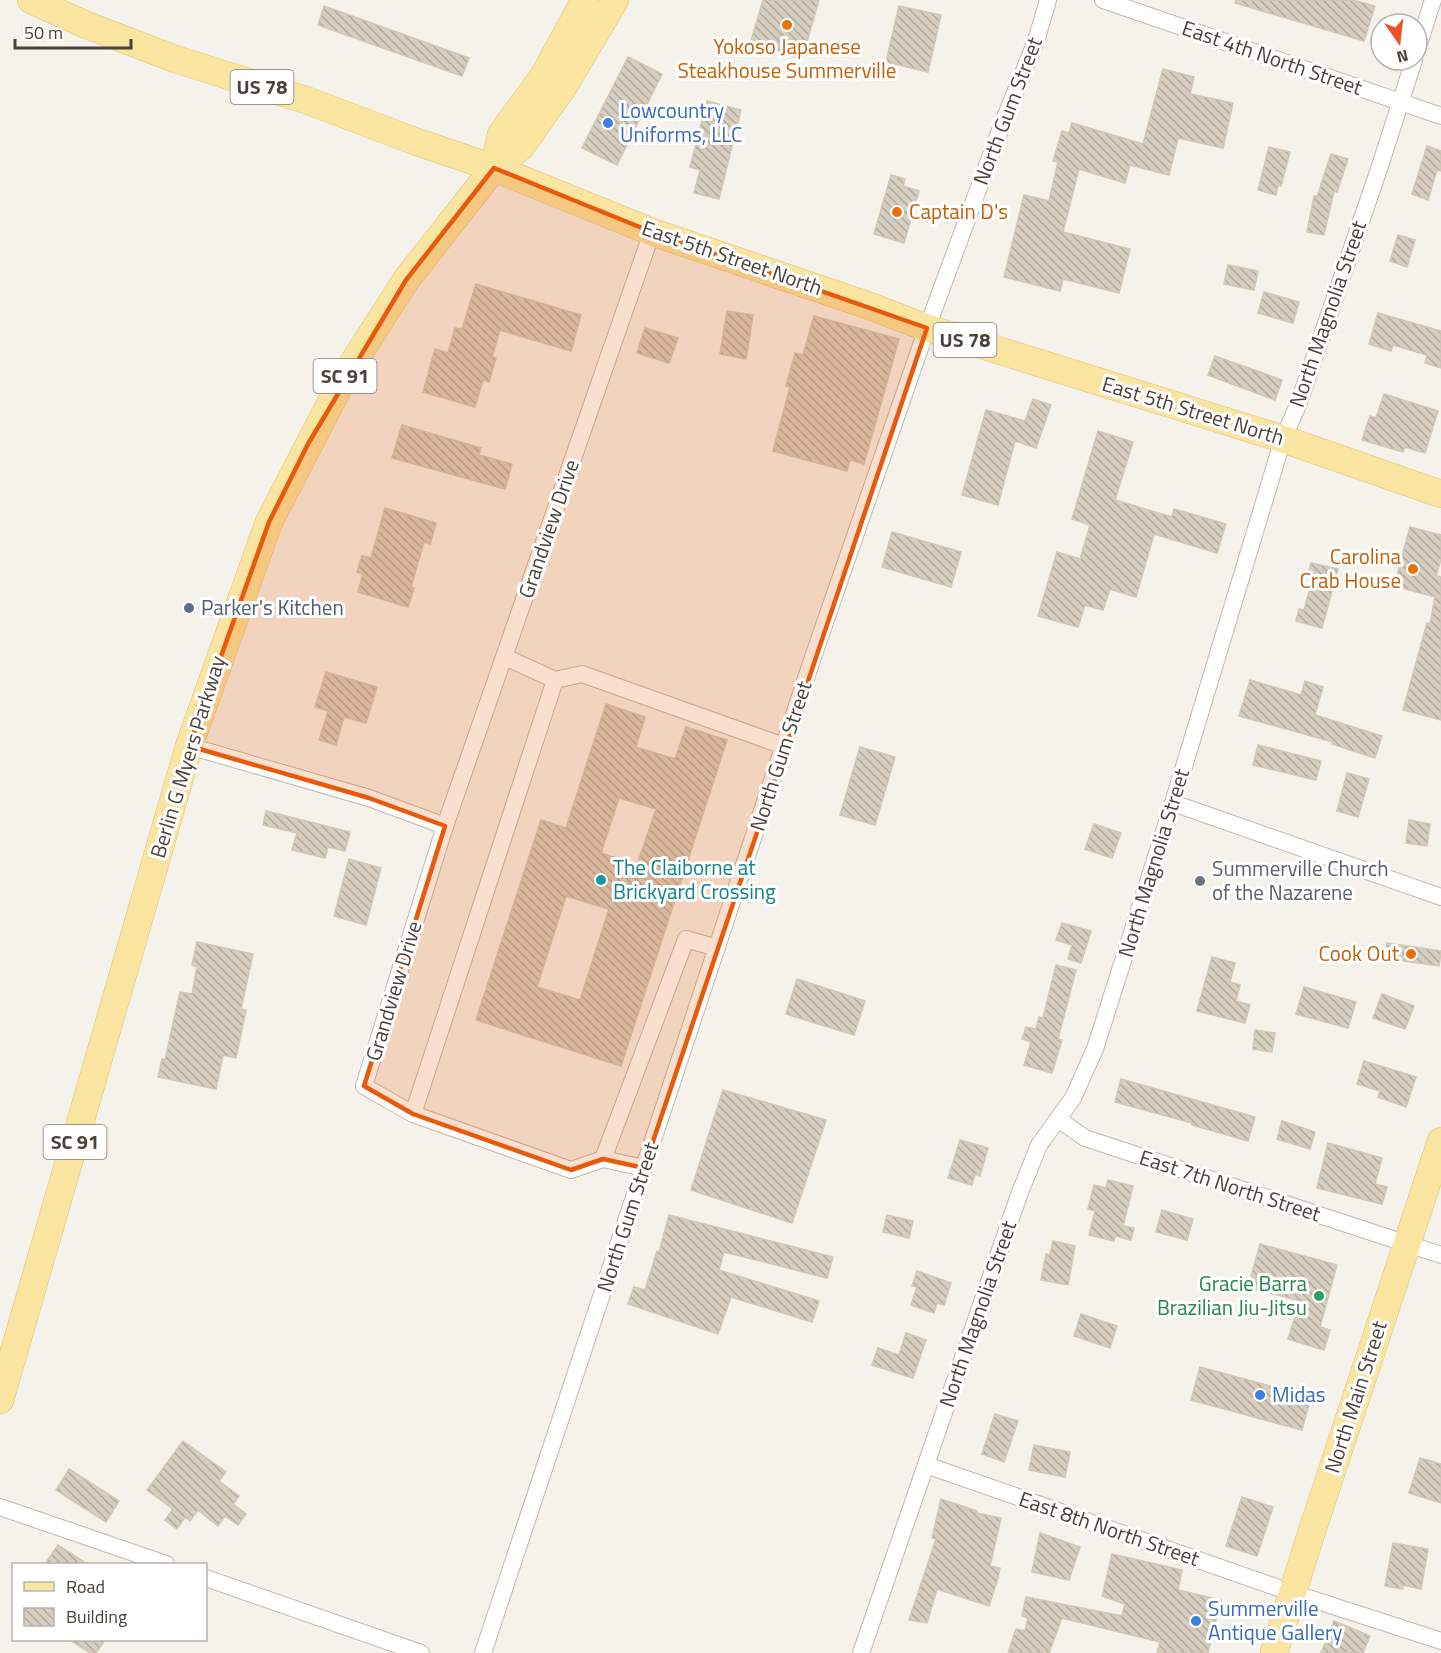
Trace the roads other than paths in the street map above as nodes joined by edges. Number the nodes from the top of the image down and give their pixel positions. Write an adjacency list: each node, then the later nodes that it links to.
1 (31, 0): 9 (main road, East 5th Street North / US 78)
2 (585, 0): 9 (main road, Berlin G Myers Parkway / SC 91)
3 (615, 0): 9 (main road, Berlin G Myers Parkway / SC 91)
4 (1048, 0): 11 (street, North Gum Street)
5 (1103, 0): 7 (street, East 4th North Street)
6 (1410, 72): 7 (street, North Magnolia Street)
7 (1400, 103): 8 (street, East 4th North Street); 12 (street, North Magnolia Street)
8 (1441, 116)
9 (494, 168): 10 (main road, East 5th Street North / US 78); 16 (main road, Berlin G Myers Parkway / SC 91)
10 (652, 232): 11 (main road, East 5th Street North / US 78); 14 (street, Grandview Drive)
11 (927, 328): 12 (main road, East 5th Street North / US 78); 17 (street, North Gum Street)
12 (1283, 439): 13 (main road, East 5th Street North / US 78); 18 (street, North Magnolia Street)
13 (1441, 494)
14 (505, 657): 15 (street); 19 (street, Grandview Drive)
15 (555, 680): 17 (street); 22 (street)
16 (189, 746): 19 (street); 29 (main road, Berlin G Myers Parkway / SC 91)
17 (784, 746): 21 (street, North Gum Street)
18 (1173, 803): 20 (street); 23 (street, North Magnolia Street)
19 (445, 826): 22 (street, Grandview Drive)
20 (1441, 897)
21 (717, 948): 25 (street); 26 (street, North Gum Street)
22 (413, 1114): 25 (street)
23 (1058, 1119): 27 (street, East 7th North Street); 30 (street, North Magnolia Street)
24 (1441, 1141): 27 (main road, North Main Street)
25 (603, 1159): 26 (street)
26 (644, 1168): 37 (street, North Gum Street)
27 (1406, 1244): 28 (street, East 7th North Street); 34 (main road, North Main Street)
28 (1441, 1255)
29 (0, 1400)
30 (926, 1465): 34 (street, East 8th North Street); 38 (street, North Magnolia Street)
31 (0, 1507): 32 (street)
32 (163, 1563)
33 (207, 1578): 36 (street)
34 (1293, 1593): 35 (street, East 8th North Street); 39 (main road, North Main Street)
35 (1441, 1641)
36 (421, 1653)
37 (483, 1653)
38 (861, 1653)
39 (1274, 1653)

